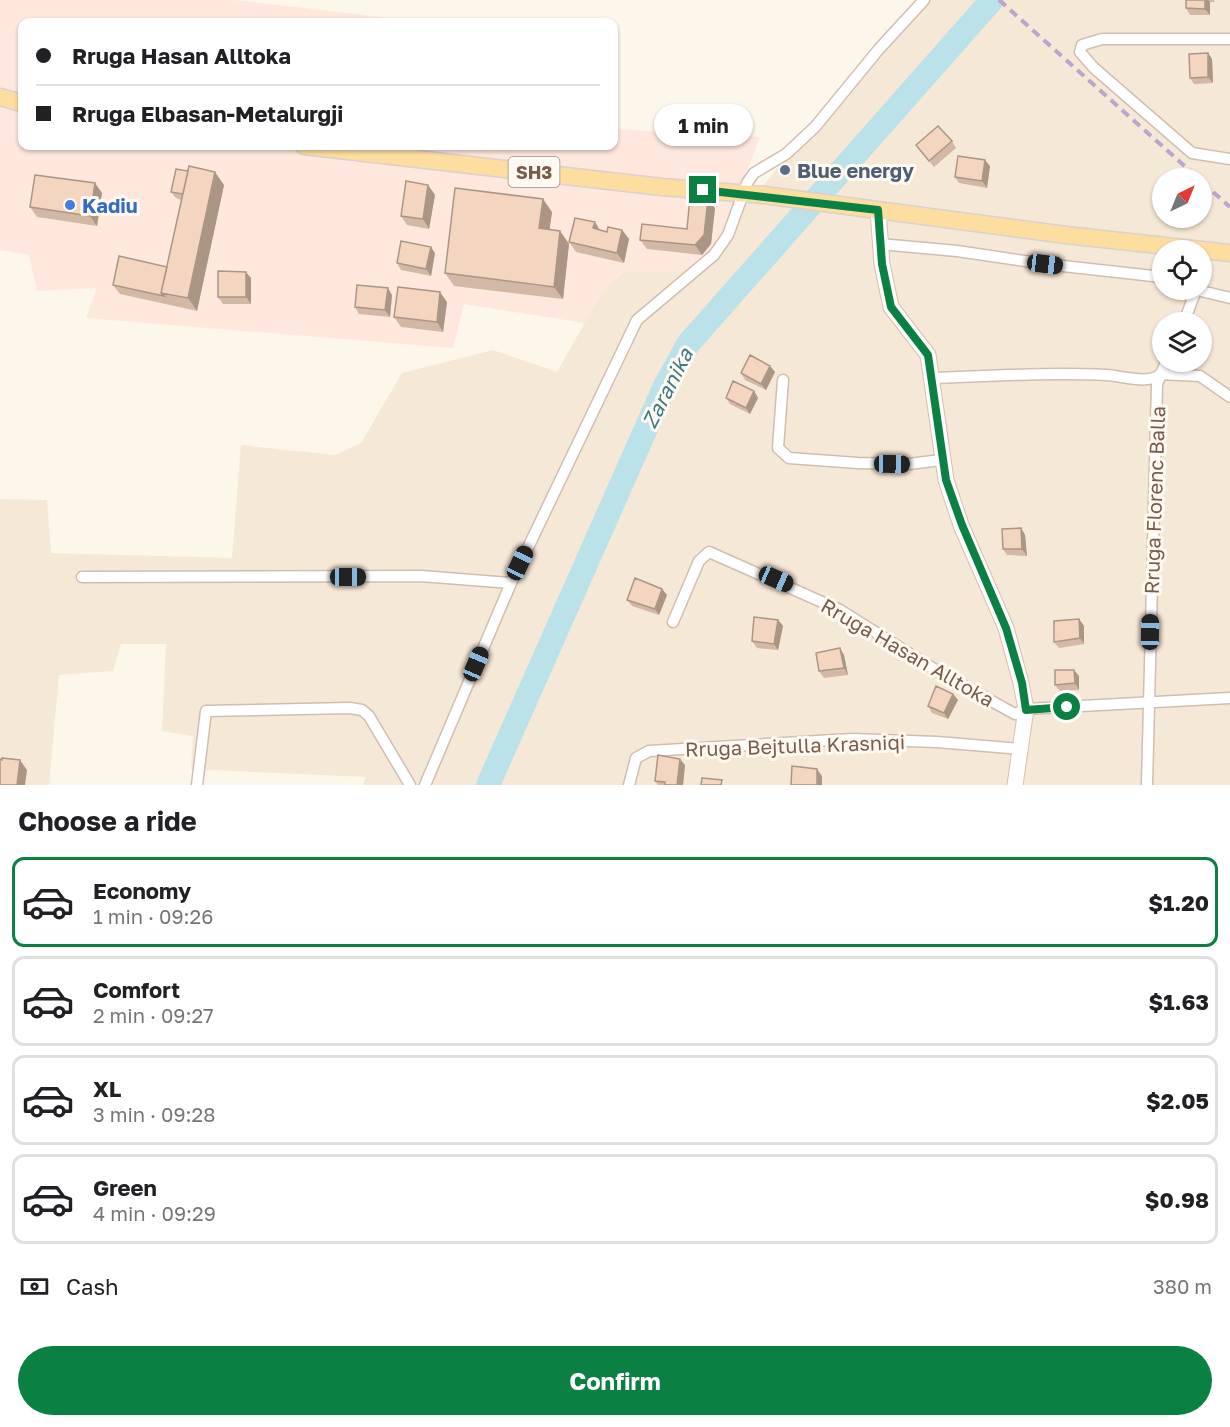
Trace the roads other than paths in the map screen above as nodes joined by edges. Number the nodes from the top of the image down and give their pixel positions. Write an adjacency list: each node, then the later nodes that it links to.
1 (924, 0): 7 (street)
2 (1230, 39): 6 (street)
3 (0, 97): 4 (main road)
4 (18, 102)
5 (339, 150): 7 (main road, SH3)
6 (1230, 159)
7 (743, 193): 8 (main road, SH3); 20 (street)
8 (870, 209): 9 (street); 10 (main road, SH3)
9 (880, 244): 11 (street); 15 (street)
10 (1230, 253)
11 (1152, 276)
12 (1212, 294): 13 (street)
13 (1230, 298)
14 (1160, 374): 15 (street); 17 (street); 23 (street, Rruga Florenc Balla)
15 (932, 378): 18 (street)
16 (783, 380): 18 (street)
17 (1230, 397)
18 (941, 460): 24 (street)
19 (82, 577): 20 (street)
20 (511, 583): 28 (street)
21 (673, 622): 24 (street, Rruga Hasan Alltoka)
22 (1230, 698): 23 (street, Rruga Hasan Alltoka)
23 (1149, 703): 24 (street, Rruga Hasan Alltoka); 31 (street, Rruga Florenc Balla)
24 (1026, 710): 25 (street)
25 (1020, 749): 29 (street, Rruga Bejtulla Krasniqi); 30 (street)
26 (198, 785): 27 (street)
27 (410, 785)
28 (425, 785)
29 (629, 785)
30 (1015, 785)
31 (1147, 785)

